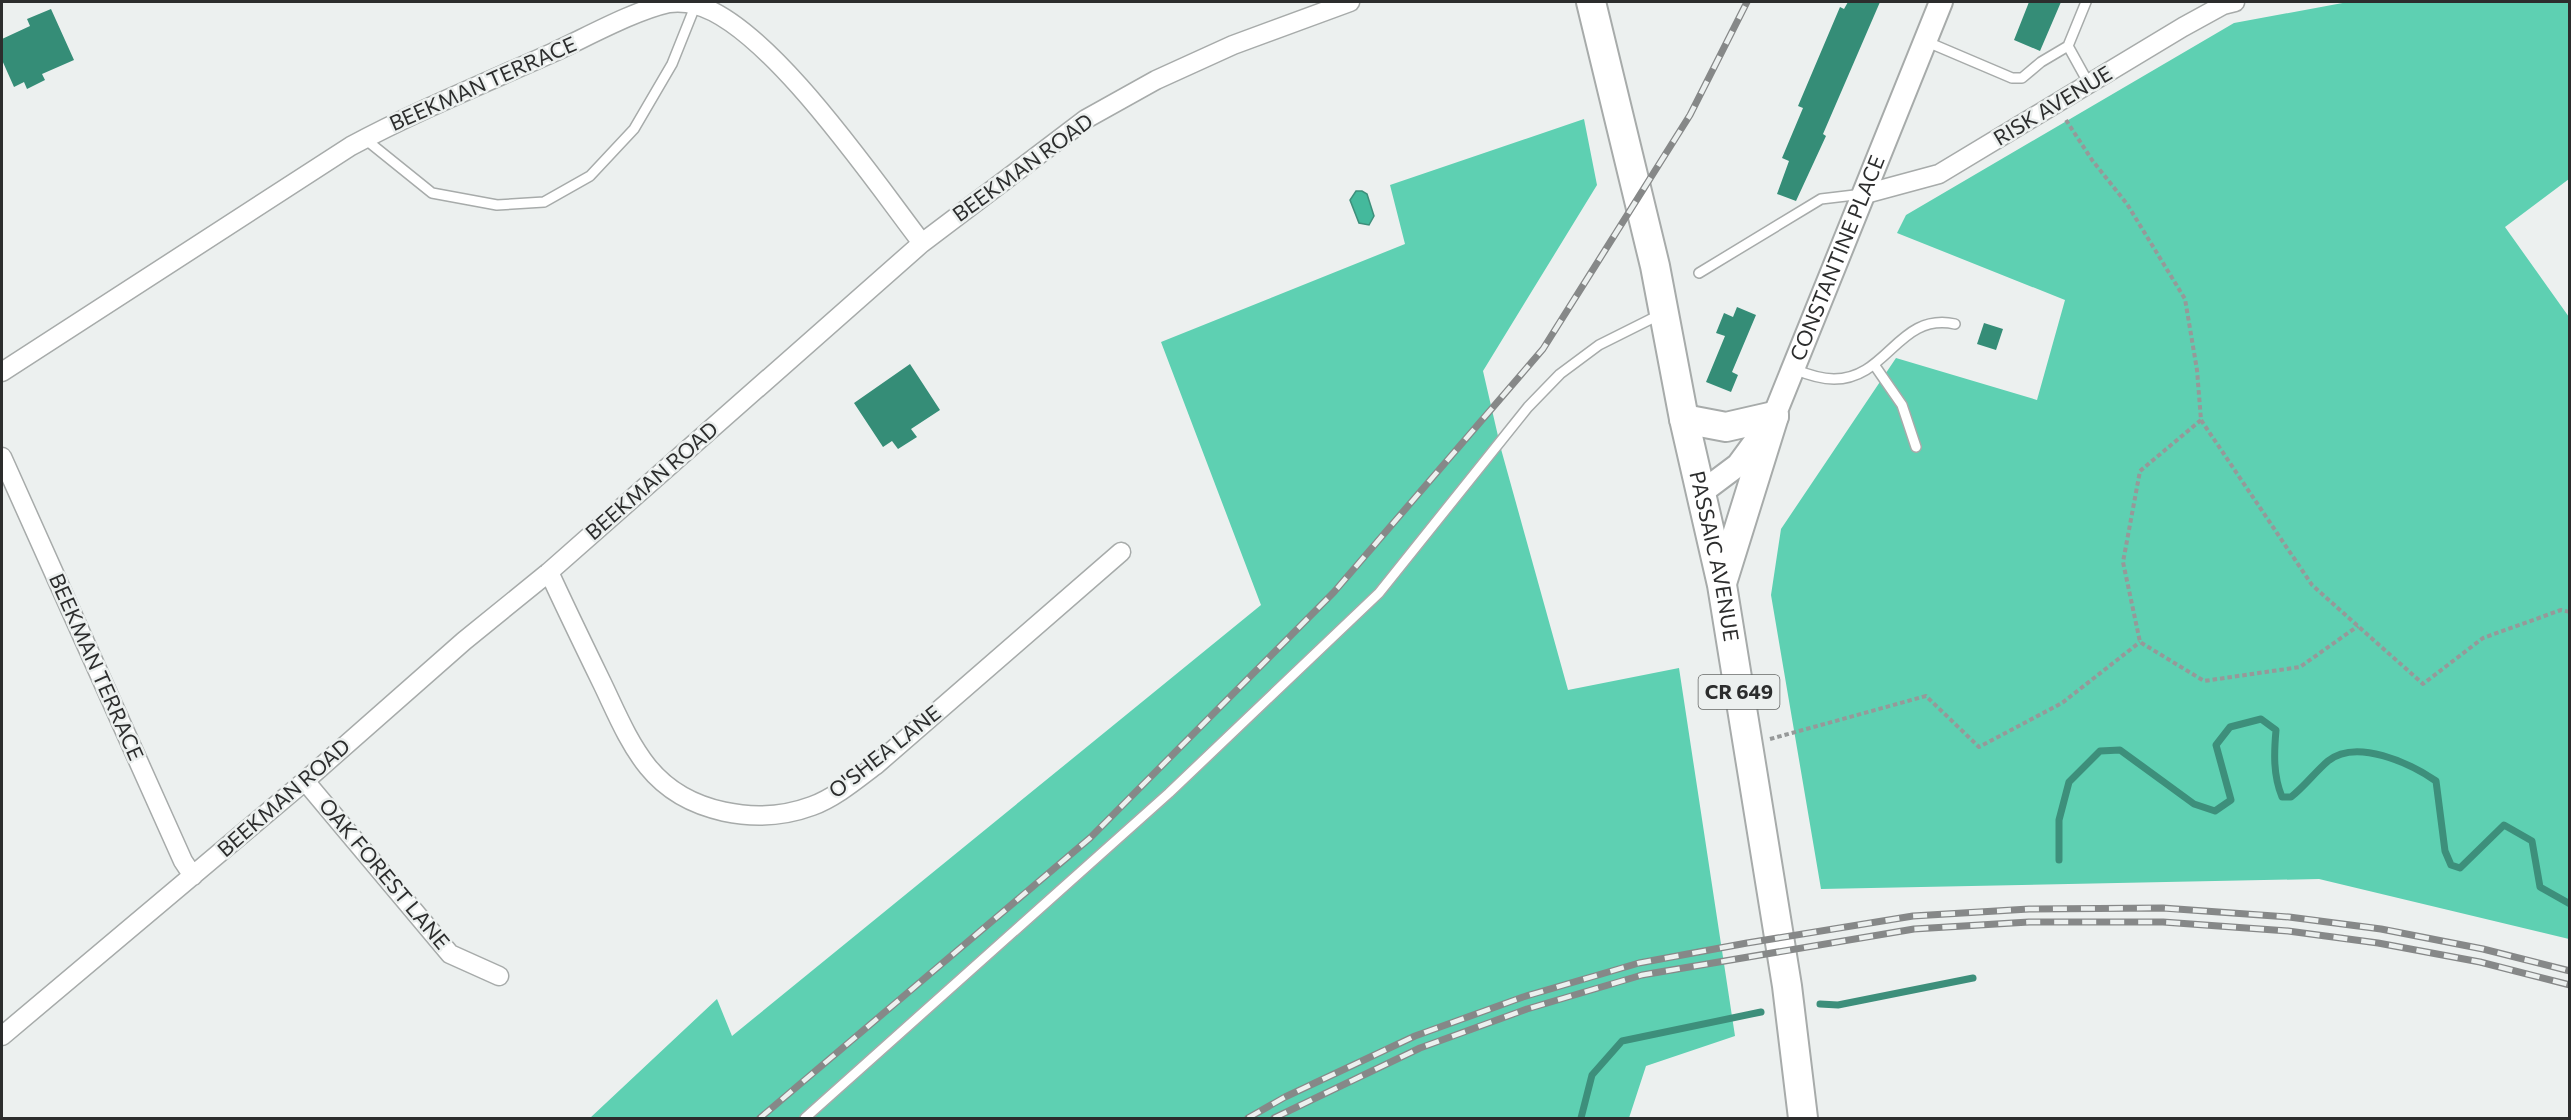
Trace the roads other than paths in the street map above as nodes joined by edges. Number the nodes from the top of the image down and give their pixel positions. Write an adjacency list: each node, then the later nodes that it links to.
1 (1350, 2): 12 (street, BEEKMAN ROAD)
2 (1591, 2): 14 (main road, PASSAIC AVENUE)
3 (1941, 2): 7 (street, CONSTANTINE PLACE)
4 (2086, 2): 8 (lane)
5 (2235, 2): 9 (street, RISK AVENUE)
6 (696, 4): 10 (street, BEEKMAN TERRACE); 10 (lane); 12 (street, BEEKMAN TERRACE)
7 (1925, 41): 8 (lane); 11 (street, CONSTANTINE PLACE)
8 (2068, 46): 9 (lane)
9 (2089, 84): 11 (street, RISK AVENUE)
10 (365, 139): 18 (street, BEEKMAN TERRACE)
11 (1865, 194): 13 (lane); 17 (street, CONSTANTINE PLACE)
12 (922, 243): 25 (street, BEEKMAN ROAD)
13 (1699, 273)
14 (1664, 312): 20 (main road, PASSAIC AVENUE); 31 (lane)
15 (1955, 324): 16 (lane)
16 (1875, 366): 17 (lane); 21 (lane)
17 (1791, 369): 19 (street, CONSTANTINE PLACE)
18 (2, 372)
19 (1774, 416): 20 (main road); 23 (street, CONSTANTINE PLACE); 26 (main road)
20 (1684, 419): 23 (main road, PASSAIC AVENUE)
21 (1916, 447)
22 (2, 457): 28 (street, BEEKMAN TERRACE)
23 (1702, 492): 26 (main road, PASSAIC AVENUE / CR 649)
24 (1121, 552): 25 (street, O'SHEA LANE)
25 (549, 572): 27 (street, BEEKMAN ROAD)
26 (1722, 585): 32 (main road, PASSAIC AVENUE / CR 649)
27 (306, 781): 28 (street, BEEKMAN ROAD); 29 (street, OAK FOREST LANE)
28 (193, 876): 30 (street, BEEKMAN ROAD)
29 (499, 976)
30 (2, 1036)
31 (805, 1119)
32 (1803, 1119)

